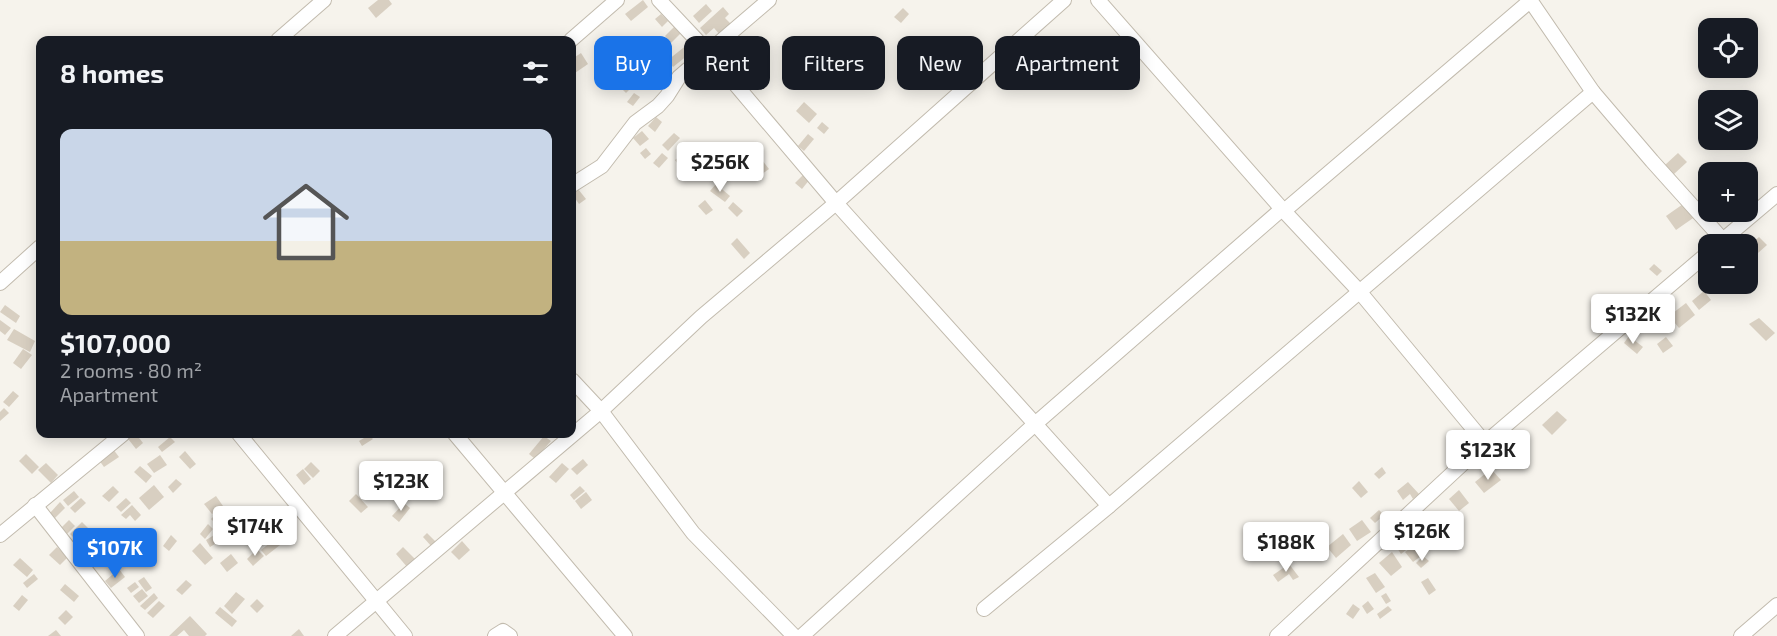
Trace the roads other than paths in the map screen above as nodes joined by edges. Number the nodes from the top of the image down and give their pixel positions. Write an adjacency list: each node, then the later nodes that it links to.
1 (324, 0): 8 (street)
2 (618, 0): 11 (street)
3 (659, 0): 9 (street)
4 (769, 0): 10 (street)
5 (1064, 0): 17 (street)
6 (1098, 0): 18 (street)
7 (1530, 0): 14 (street); 18 (street)
8 (283, 36)
9 (693, 36)
10 (727, 36)
11 (576, 37)
12 (684, 73): 15 (street)
13 (740, 90): 17 (street)
14 (1593, 92): 19 (street); 24 (street)
15 (576, 182)
16 (1777, 194): 20 (street)
17 (836, 203): 26 (street); 27 (street)
18 (1283, 210): 24 (street); 27 (street)
19 (1714, 234)
20 (1730, 234)
21 (36, 250): 23 (street)
22 (1698, 262): 33 (street)
23 (0, 283)
24 (1359, 291): 33 (street); 36 (street)
25 (576, 384): 26 (street)
26 (601, 411): 28 (street); 47 (street)
27 (1035, 424): 36 (street); 48 (street)
28 (576, 432)
29 (118, 438): 35 (street)
30 (242, 438): 38 (street)
31 (458, 438): 34 (street)
32 (568, 438): 34 (street)
33 (1485, 443): 49 (street)
34 (504, 491): 38 (street); 46 (street)
35 (35, 505): 37 (street); 41 (street)
36 (1109, 506): 40 (street)
37 (0, 535)
38 (377, 601): 42 (street); 43 (street)
39 (1777, 605): 50 (street)
40 (984, 609)
41 (137, 636)
42 (335, 636)
43 (405, 636)
44 (495, 636): 45 (street)
45 (510, 636)
46 (625, 636)
47 (794, 636)
48 (802, 636)
49 (1277, 636)
50 (1741, 636)

